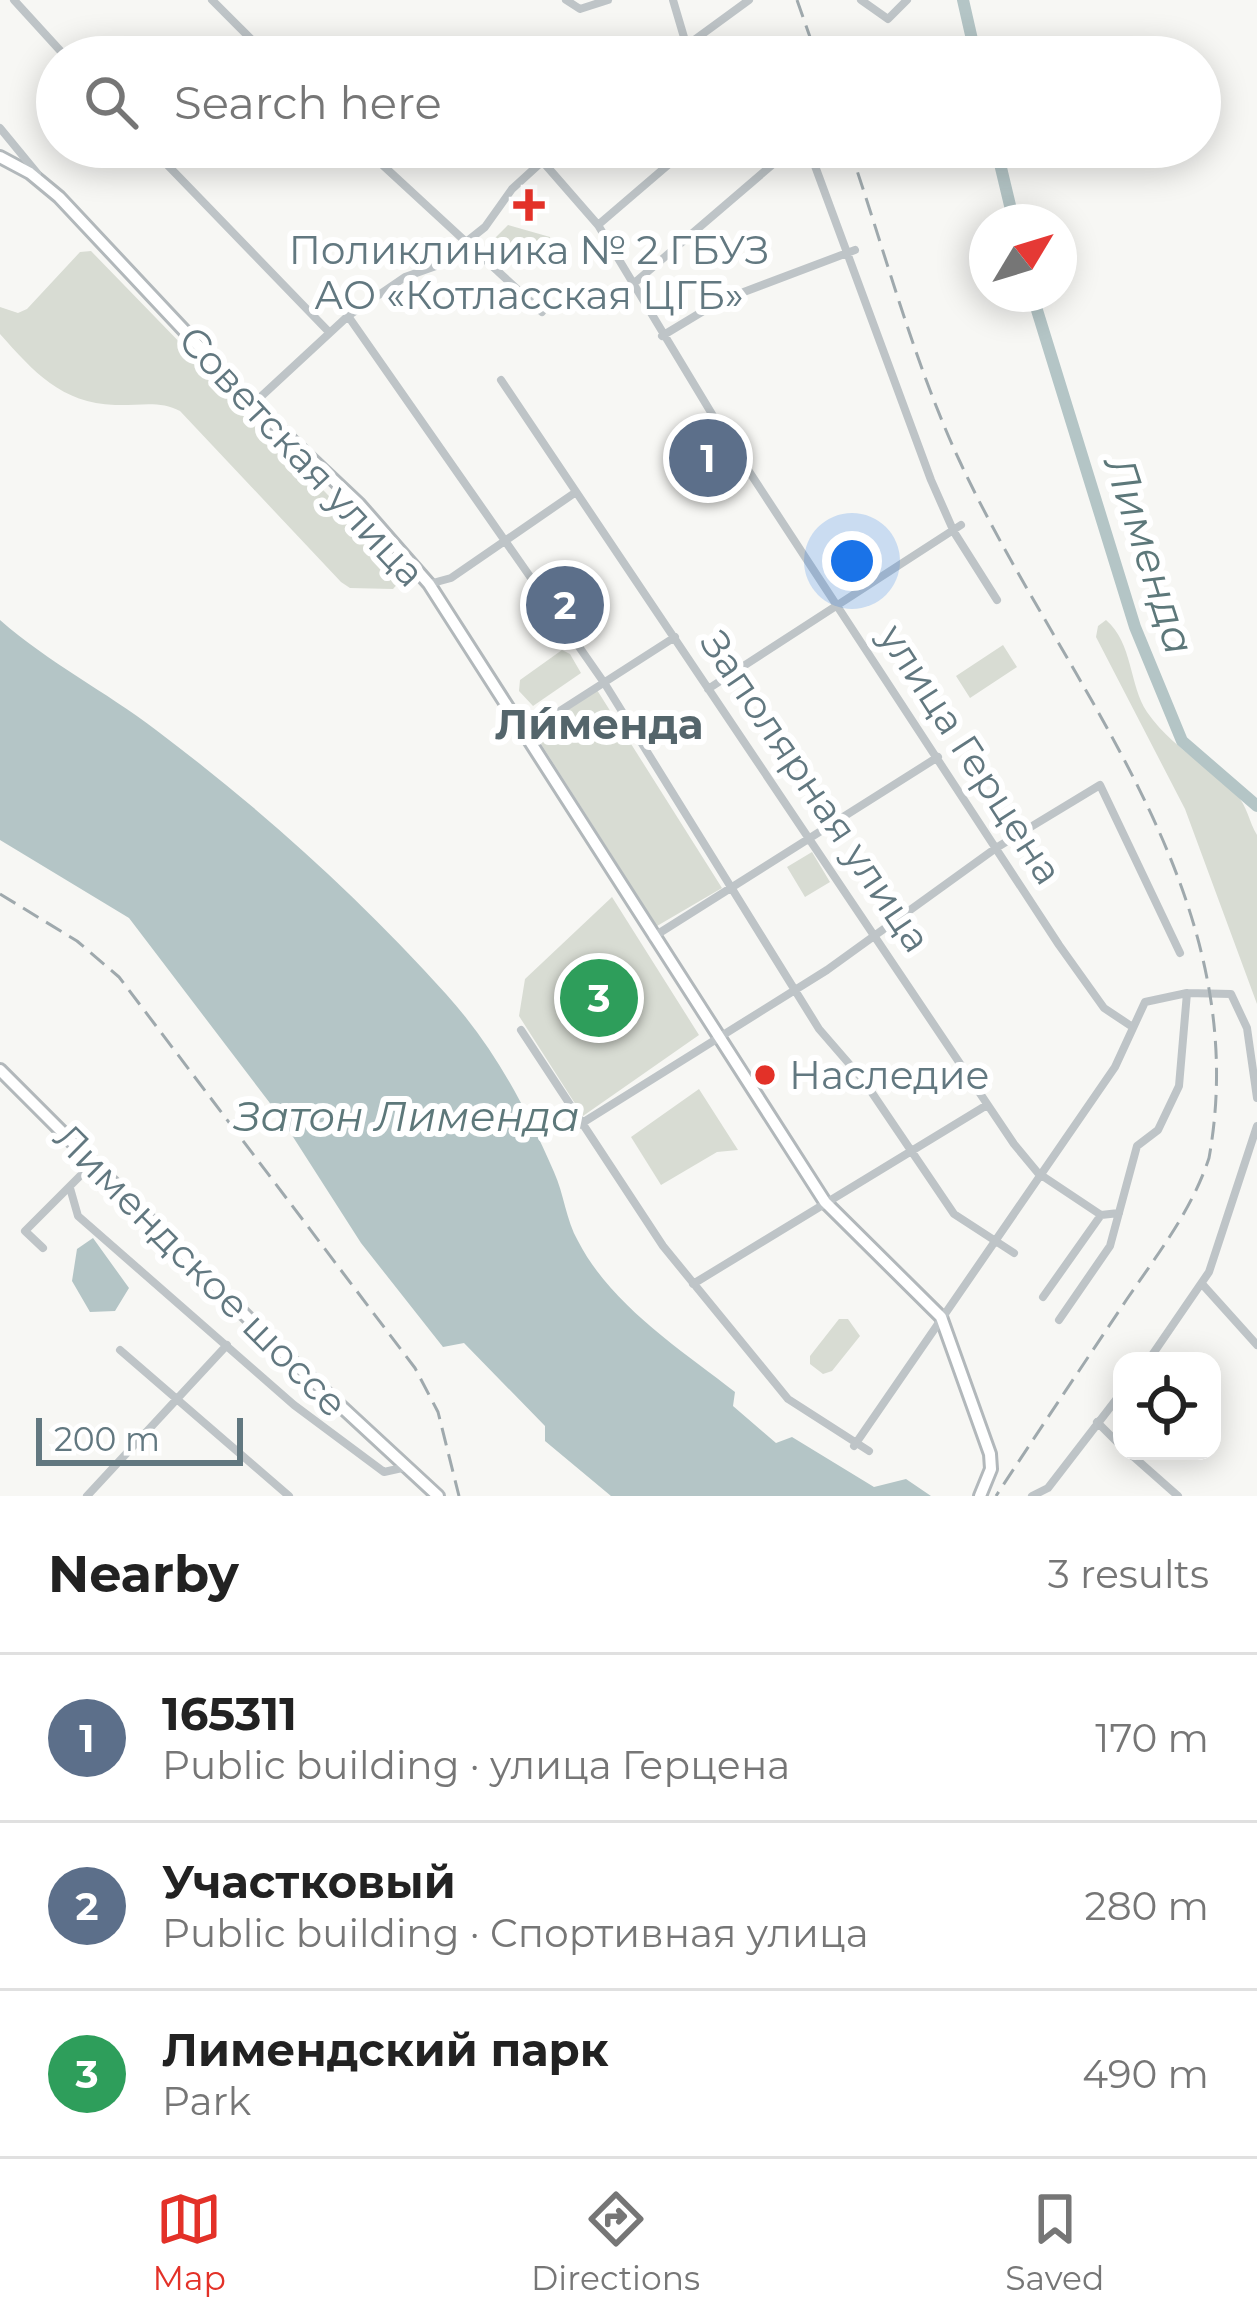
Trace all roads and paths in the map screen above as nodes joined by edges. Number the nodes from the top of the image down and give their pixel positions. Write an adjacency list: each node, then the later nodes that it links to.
1 (14, 0): 9 (street)
2 (212, 0): 10 (street)
3 (608, 0): 8 (street)
4 (673, 0): 11 (street)
5 (861, 0): 6 (street)
6 (908, 0)
7 (743, 1): 12 (street)
8 (567, 3)
9 (47, 36)
10 (248, 36)
11 (683, 36)
12 (698, 36)
13 (0, 128): 22 (street, Советская улица)
14 (0, 157): 22 (main road)
15 (170, 168): 29 (street)
16 (386, 168): 24 (street)
17 (535, 168): 24 (street)
18 (549, 168): 23 (street, улица Герцена)
19 (664, 168): 23 (street)
20 (768, 168): 26 (street)
21 (816, 168): 25 (street)
22 (44, 183): 32 (main road, Советская улица)
23 (598, 225): 26 (street, улица Герцена)
24 (466, 242): 27 (street); 28 (street)
25 (850, 252): 30 (street); 34 (street)
26 (632, 285): 30 (street, улица Герцена)
27 (542, 312)
28 (348, 316): 29 (street); 35 (street)
29 (328, 332): 32 (street)
30 (662, 336): 40 (street, улица Герцена)
31 (501, 380): 33 (street, Заполярная улица)
32 (253, 404): 37 (main road, Советская улица)
33 (576, 492): 35 (street); 41 (street, Заполярная улица)
34 (957, 529): 38 (street); 40 (street)
35 (503, 541): 36 (street); 42 (street)
36 (452, 578): 37 (street); 39 (street)
37 (429, 584): 39 (main road, Советская улица)
38 (997, 600)
39 (441, 604): 44 (main road, Советская улица)
40 (839, 606): 43 (street); 45 (street, улица Герцена)
41 (675, 637): 42 (street); 43 (street, Заполярная улица)
42 (604, 684): 44 (street); 48 (street)
43 (708, 689): 46 (street, Заполярная улица)
44 (527, 732): 50 (main road, Советская улица)
45 (938, 757): 46 (street); 47 (street, улица Герцена)
46 (807, 838): 48 (street); 49 (street, Заполярная улица)
47 (996, 848): 49 (street); 51 (street); 54 (street, улица Герцена)
48 (734, 887): 50 (street); 52 (street)
49 (877, 936): 52 (street); 59 (street, Заполярная улица)
50 (652, 938): 56 (main road, Советская улица)
51 (1180, 953)
52 (797, 990): 56 (street); 62 (street)
53 (1187, 993): 54 (street); 58 (street); 67 (street)
54 (1131, 1026): 64 (street)
55 (521, 1030): 60 (street)
56 (720, 1036): 60 (street); 66 (main road, Советская улица)
57 (0, 1070): 63 (main road, Лимендское шоссе)
58 (1257, 1098)
59 (988, 1106): 62 (street); 64 (street, Заполярная улица)
60 (579, 1125): 72 (street)
61 (1257, 1126): 73 (street)
62 (909, 1151): 66 (street); 69 (street)
63 (93, 1163): 65 (street); 88 (main road, Лимендское шоссе)
64 (1038, 1173): 68 (street, Заполярная улица); 69 (street)
65 (70, 1189): 70 (street); 77 (street, Лимендское шоссе)
66 (825, 1202): 72 (street); 75 (main road, Советская улица)
67 (1119, 1213): 68 (street); 76 (street)
68 (1101, 1215): 74 (street)
69 (991, 1240): 71 (street); 75 (street)
70 (43, 1248)
71 (1014, 1253)
72 (693, 1284): 85 (street)
73 (1203, 1285): 78 (street); 80 (street)
74 (1043, 1297)
75 (941, 1316): 85 (street); 93 (main road, Советская улица)
76 (1059, 1320)
77 (227, 1345): 81 (street); 88 (street, Лимендское шоссе)
78 (1257, 1345)
79 (121, 1350): 81 (street)
80 (1155, 1352)
81 (180, 1398): 90 (street); 91 (street)
82 (1113, 1402): 83 (street)
83 (1096, 1422): 84 (street); 89 (street)
84 (1113, 1438)
85 (854, 1446): 86 (street)
86 (868, 1451)
87 (1137, 1460): 96 (street)
88 (402, 1468): 92 (main road, Лимендское шоссе)
89 (1048, 1488): 94 (street); 95 (street)
90 (87, 1495)
91 (289, 1496)
92 (438, 1496)
93 (980, 1496)
94 (1032, 1496)
95 (1056, 1496)
96 (1178, 1496)

